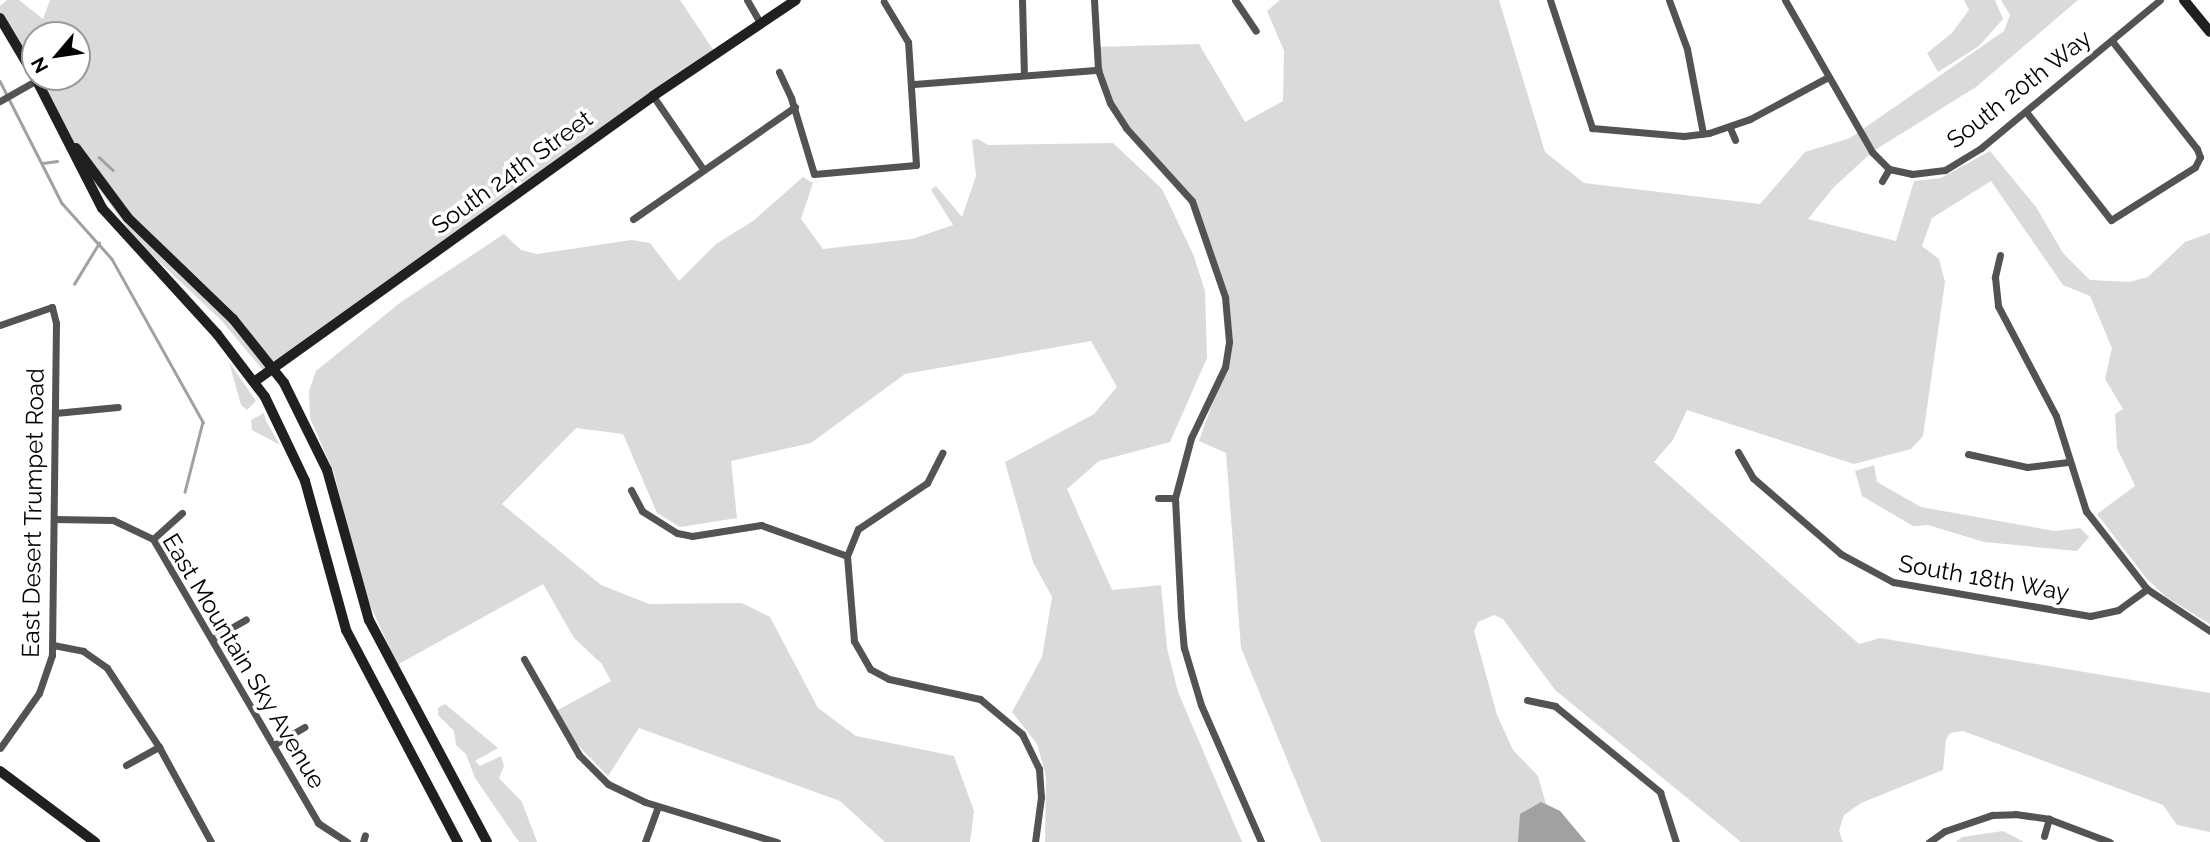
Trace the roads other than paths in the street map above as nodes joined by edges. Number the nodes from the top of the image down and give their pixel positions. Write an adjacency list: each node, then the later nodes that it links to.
1 (747, 0): 13 (street)
2 (796, 0): 13 (main road, South 24th Street)
3 (1022, 0): 20 (street)
4 (1094, 0): 18 (street)
5 (1235, 0): 14 (street)
6 (1550, 0): 30 (street)
7 (1669, 0): 30 (street)
8 (1785, 0): 21 (street)
9 (2160, 0): 16 (street, South 20th Way)
10 (2184, 0): 15 (main road)
11 (884, 2): 22 (street)
12 (0, 18): 17 (main road)
13 (761, 24): 25 (main road, South 24th Street)
14 (1256, 31)
15 (2210, 32)
16 (2112, 41): 28 (street, South 20th Way); 28 (street)
17 (21, 53)
18 (1098, 70): 20 (street); 49 (street)
19 (779, 72): 27 (street)
20 (1024, 75): 22 (street)
21 (1828, 77): 29 (street); 34 (street)
22 (914, 85): 27 (street)
23 (21, 88): 26 (street)
24 (43, 91): 32 (main road)
25 (653, 96): 33 (street); 39 (main road, South 24th Street)
26 (1, 100)
27 (795, 107): 33 (street)
28 (2027, 113): 34 (street, South 20th Way)
29 (1730, 128): 30 (street); 31 (street)
30 (1703, 134)
31 (1735, 140)
32 (73, 146): 39 (main road); 40 (main road)
33 (703, 169): 36 (street)
34 (1889, 169): 35 (street)
35 (1882, 181)
36 (633, 219)
37 (2000, 255): 46 (street)
38 (0, 325): 42 (street, East Desert Trumpet Road)
39 (274, 370): 40 (main road, South 24th Street); 76 (main road)
40 (254, 382): 75 (main road)
41 (118, 407): 42 (street)
42 (55, 413): 51 (street, East Desert Trumpet Road)
43 (1738, 452): 54 (street, South 18th Way)
44 (942, 453): 53 (street)
45 (1968, 454): 46 (street)
46 (2068, 462): 54 (street)
47 (631, 490): 53 (street)
48 (1158, 498): 49 (street)
49 (1175, 498): 80 (street)
50 (182, 513): 52 (street)
51 (54, 519): 52 (street, East Mountain Sky Avenue); 58 (street, East Desert Trumpet Road)
52 (153, 539): 57 (street, East Mountain Sky Avenue)
53 (847, 556): 79 (street)
54 (2147, 589): 56 (street)
55 (246, 620): 57 (street)
56 (2210, 631)
57 (212, 639): 62 (street, East Mountain Sky Avenue)
58 (53, 645): 63 (street); 64 (street, East Desert Trumpet Road)
59 (524, 659): 68 (street)
60 (1527, 700): 81 (street)
61 (305, 727): 62 (street)
62 (275, 744): 74 (street, East Mountain Sky Avenue)
63 (159, 747): 65 (street); 73 (street)
64 (0, 748)
65 (126, 765)
66 (0, 771): 72 (main road)
67 (1990, 806): 69 (street)
68 (658, 807): 77 (street); 78 (street)
69 (1992, 815): 70 (street); 82 (street)
70 (2049, 819): 71 (street); 83 (street)
71 (2044, 836)
72 (95, 842)
73 (211, 842)
74 (346, 842)
75 (458, 842)
76 (486, 842)
77 (645, 842)
78 (777, 842)
79 (1035, 842)
80 (1261, 842)
81 (1676, 842)
82 (1929, 842)
83 (2110, 842)

